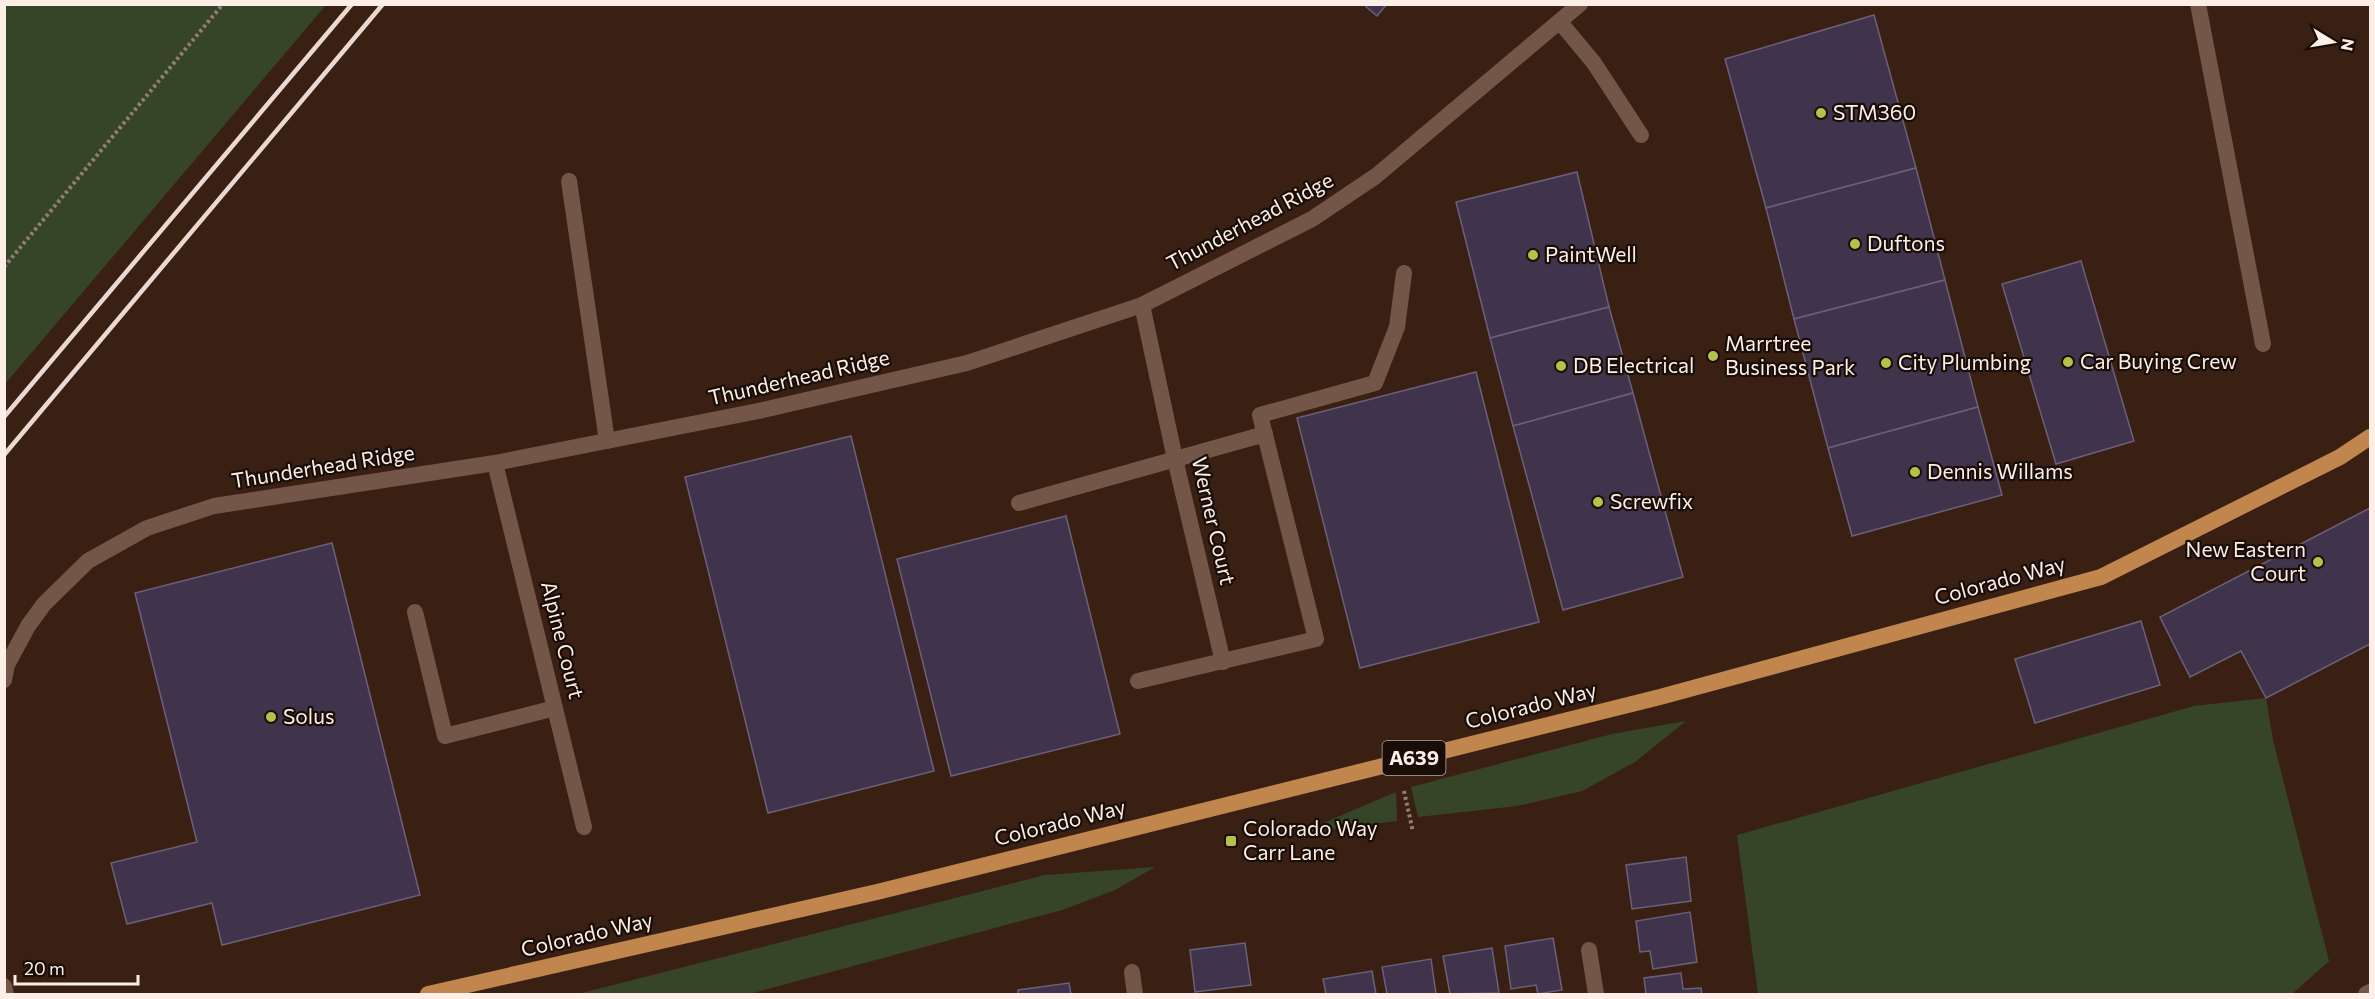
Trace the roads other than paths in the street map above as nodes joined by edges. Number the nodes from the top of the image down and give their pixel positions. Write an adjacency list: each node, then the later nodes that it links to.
1 (1580, 4): 3 (street, Thunderhead Ridge)
2 (2198, 4): 8 (street)
3 (1560, 22): 4 (street); 7 (street, Thunderhead Ridge)
4 (1641, 135)
5 (569, 181): 11 (street)
6 (1404, 273): 9 (street)
7 (1142, 305): 11 (street, Thunderhead Ridge); 12 (street, Werner Court)
8 (2263, 344)
9 (1266, 434): 12 (street); 16 (street)
10 (2370, 437): 26 (main road, Colorado Way / A639)
11 (607, 441): 13 (street, Thunderhead Ridge)
12 (1175, 459): 14 (street); 16 (street, Werner Court)
13 (495, 463): 17 (street, Thunderhead Ridge); 19 (street, Alpine Court)
14 (1019, 503)
15 (415, 612): 19 (street)
16 (1223, 662): 18 (street)
17 (5, 670)
18 (1138, 681)
19 (555, 708): 20 (street, Alpine Court)
20 (584, 827)
21 (1589, 950): 28 (street)
22 (1132, 972): 27 (street)
23 (4, 986): 25 (street)
24 (2370, 992): 29 (street)
25 (6, 994)
26 (428, 994)
27 (1135, 994)
28 (1596, 994)
29 (2366, 994)

